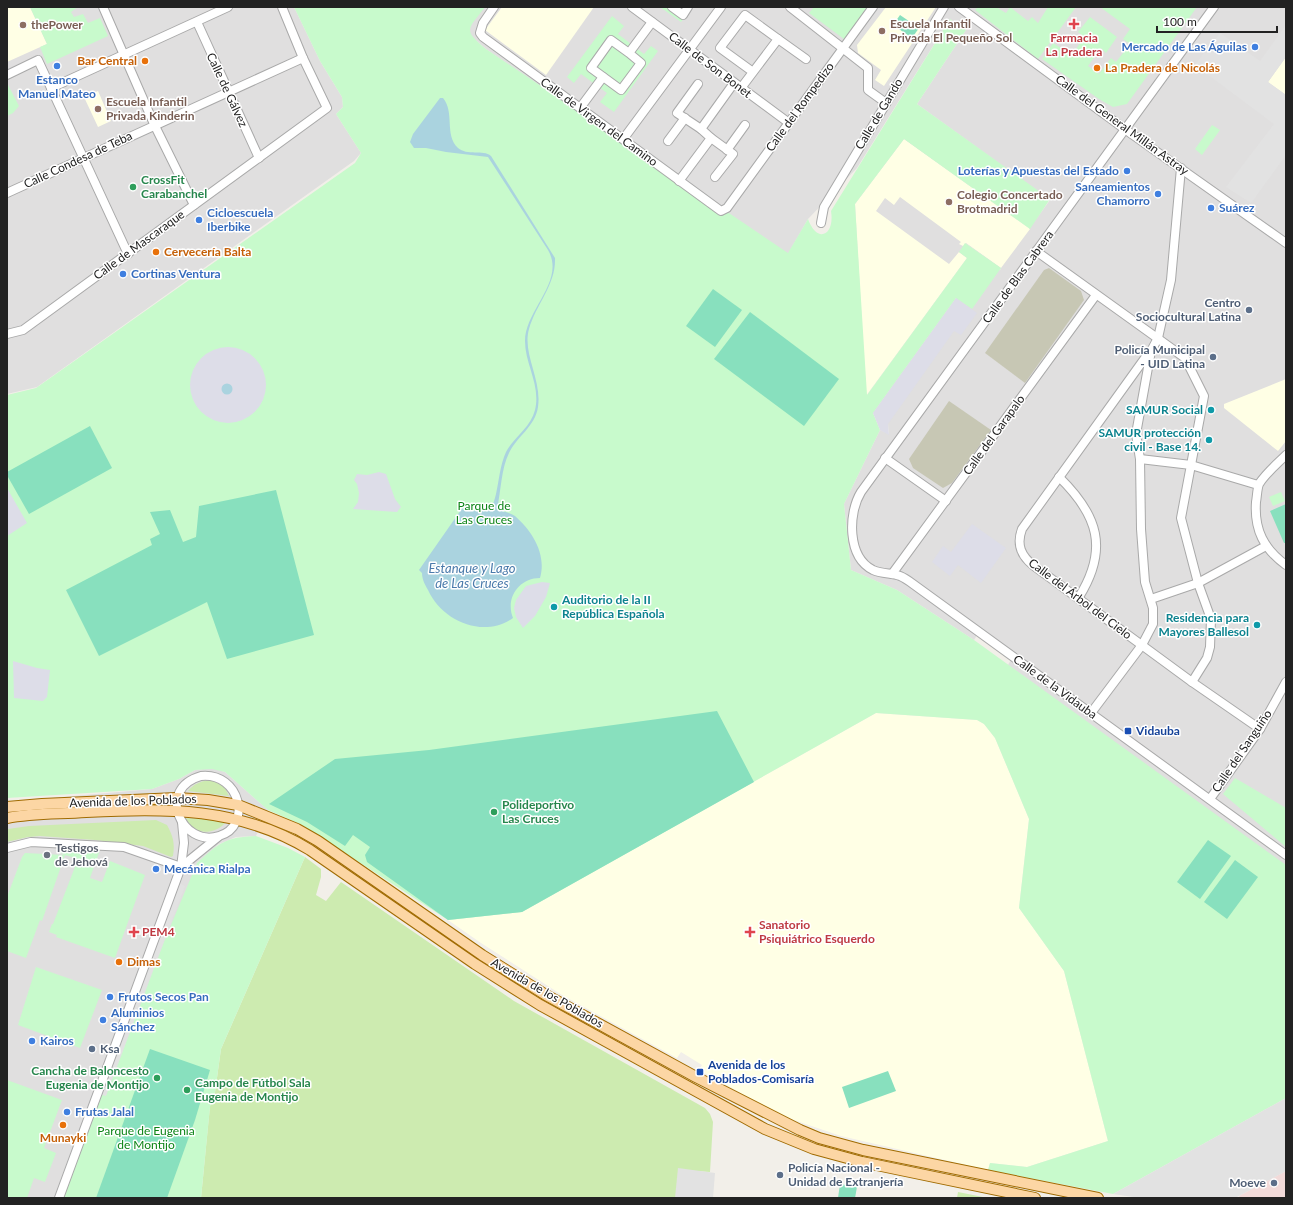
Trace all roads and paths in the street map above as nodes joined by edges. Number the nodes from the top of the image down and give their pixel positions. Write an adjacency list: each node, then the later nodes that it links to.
1 (103, 7): 20 (street)
2 (228, 7): 14 (street)
3 (282, 7): 21 (street)
4 (494, 7): 31 (street, Calle de Virgen del Camino)
5 (632, 7): 15 (street, Calle de Son Bonet)
6 (672, 7): 7 (street)
7 (688, 7)
8 (721, 7): 18 (street)
9 (790, 7): 17 (street)
10 (873, 7): 17 (street, Calle del Rompedizo)
11 (944, 7): 30 (street, Calle de Gando)
12 (959, 7): 37 (street, Calle del General Millán Astray)
13 (1214, 7): 37 (street, Calle de Blas Cabrera)
14 (197, 22): 20 (street); 29 (street, Calle de Gálvez)
15 (652, 22): 18 (street, Calle de Son Bonet); 19 (street)
16 (778, 39): 22 (street); 23 (street); 23 (street)
17 (843, 48): 30 (street); 33 (street, Calle del Rompedizo)
18 (689, 50): 27 (street, Calle de Son Bonet); 38 (street)
19 (628, 53): 25 (street); 25 (street)
20 (124, 55): 28 (street); 34 (street)
21 (303, 58): 29 (street, Calle Condesa de Teba); 43 (street, Calle de Mascaraque)
22 (806, 59)
23 (753, 72): 27 (street)
24 (7, 75): 28 (street)
25 (603, 77): 31 (street)
26 (698, 84): 32 (street)
27 (738, 85): 33 (street, Calle de Son Bonet); 36 (street)
28 (51, 88): 42 (street)
29 (227, 92): 34 (street, Calle Condesa de Teba); 43 (street, Calle de Gálvez)
30 (886, 103): 50 (street, Calle de Gando)
31 (580, 108): 38 (street, Calle de Virgen del Camino)
32 (685, 118): 36 (street); 40 (street)
33 (789, 123): 49 (street, Calle del Rompedizo)
34 (154, 124): 42 (street, Calle Condesa de Teba); 48 (street)
35 (745, 125): 41 (street)
36 (701, 130): 39 (street)
37 (1126, 130): 44 (street, Calle del General Millán Astray); 52 (street, Calle de Blas Cabrera)
38 (624, 138): 46 (street, Calle de Virgen del Camino)
39 (711, 138): 41 (street); 46 (street)
40 (668, 141)
41 (727, 150): 45 (street)
42 (82, 158): 47 (street, Calle Condesa de Teba); 53 (street)
43 (259, 158): 48 (street, Calle de Mascaraque)
44 (1181, 168): 51 (street, Calle del General Millán Astray); 56 (street, Calle del Árbol del Cielo)
45 (715, 177)
46 (679, 181): 49 (street, Calle de Virgen del Camino)
47 (7, 193)
48 (194, 205): 53 (street, Calle de Mascaraque)
49 (727, 208)
50 (821, 223)
51 (1286, 243)
52 (1036, 251): 54 (street); 61 (street, Calle de Blas Cabrera)
53 (128, 254): 55 (street, Calle de Mascaraque)
54 (1096, 295): 56 (street); 66 (street, Calle del Garapalo)
55 (7, 334)
56 (1158, 338): 57 (street, Calle del Árbol del Cielo); 63 (street)
57 (1150, 351): 58 (street, Calle del Árbol del Cielo); 59 (street)
58 (1126, 384): 59 (street); 64 (street, Calle del Árbol del Cielo)
59 (1142, 391): 62 (street)
60 (1286, 456): 65 (street)
61 (885, 458): 66 (street); 67 (street, Calle de Blas Cabrera)
62 (1140, 459): 63 (street); 73 (street)
63 (1191, 465): 65 (street); 71 (street)
64 (1059, 477): 72 (street); 72 (street, Calle del Árbol del Cielo)
65 (1258, 485): 68 (street)
66 (946, 501): 70 (street, Calle del Garapalo)
67 (853, 510): 70 (street, Calle de la Vidauba)
68 (1266, 546): 69 (street); 71 (street)
69 (1286, 565)
70 (892, 574): 77 (street, Calle de la Vidauba)
71 (1198, 583): 73 (street); 75 (street)
72 (1079, 598): 74 (street, Calle del Árbol del Cielo)
73 (1151, 599): 74 (street)
74 (1142, 645): 75 (street, Calle del Árbol del Cielo); 77 (street)
75 (1192, 682): 78 (street, Calle del Árbol del Cielo)
76 (1286, 682): 78 (street, Calle del Sanguiño)
77 (1091, 714): 80 (street, Calle de la Vidauba)
78 (1260, 729): 80 (street, Calle del Sanguiño)
79 (177, 798): 81 (main road, Avenida de los Poblados); 81 (street); 82 (main road, Avenida de los Poblados); 83 (street)
80 (1210, 799): 89 (street, Calle de la Vidauba)
81 (238, 805): 85 (street); 93 (main road, Avenida de los Poblados)
82 (7, 807)
83 (177, 810): 84 (main road, Avenida de los Poblados); 85 (main road, Avenida de los Poblados); 86 (street)
84 (7, 818)
85 (236, 819): 87 (street); 92 (main road, Avenida de los Poblados)
86 (182, 822): 87 (street); 90 (street)
87 (218, 837): 90 (street)
88 (7, 848): 90 (street)
89 (1286, 855)
90 (181, 867): 91 (street)
91 (59, 1198)
92 (1035, 1198)
93 (1098, 1198)

